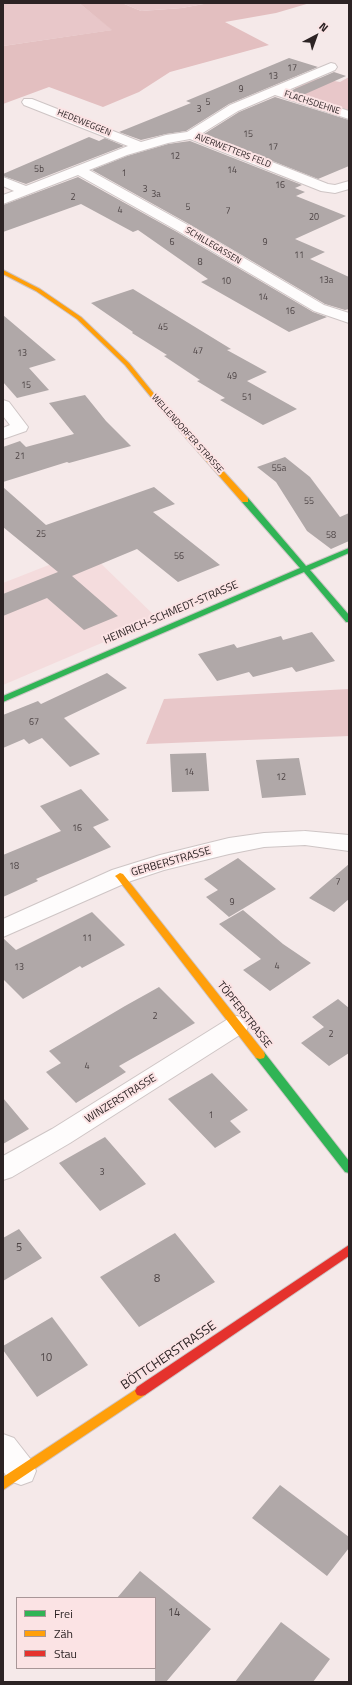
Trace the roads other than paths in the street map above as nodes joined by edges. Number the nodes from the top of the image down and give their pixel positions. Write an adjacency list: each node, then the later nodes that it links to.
1 (331, 67): 2 (street, FLACHSDEHNE)
2 (275, 91): 4 (street, FLACHSDEHNE); 5 (street, FLACHSDEHNE)
3 (28, 102): 6 (street, HEDEWEGGEN)
4 (349, 115)
5 (191, 135): 6 (street, AVERWETTERS FELD); 10 (street, AVERWETTERS FELD)
6 (139, 146): 7 (street, AVERWETTERS FELD)
7 (78, 170): 12 (street, AVERWETTERS FELD); 15 (street, SCHILLEGASSEN)
8 (336, 176): 10 (street)
9 (3, 181): 12 (street)
10 (316, 184): 11 (street, AVERWETTERS FELD)
11 (349, 185)
12 (26, 191): 13 (street, AVERWETTERS FELD)
13 (3, 200)
14 (3, 272): 19 (street, WELLENDORFER STRASSE)
15 (349, 318)
16 (3, 405): 17 (street)
17 (3, 434)
18 (349, 550): 19 (street, HEINRICH-SCHMEDT-STRASSE)
19 (303, 569): 20 (street, WELLENDORFER STRASSE); 21 (street, HEINRICH-SCHMEDT-STRASSE)
20 (349, 620)
21 (3, 699)
22 (349, 843): 23 (street, GERBERSTRASSE)
23 (120, 876): 24 (street, GERBERSTRASSE); 25 (street, TÖPFERSTRASSE)
24 (3, 929)
25 (237, 1025): 26 (street, WINZERSTRASSE); 27 (street, TÖPFERSTRASSE)
26 (3, 1169)
27 (349, 1169)
28 (349, 1250): 30 (street, BÖTTCHERSTRASSE)
29 (3, 1448): 30 (street)
30 (12, 1478)

